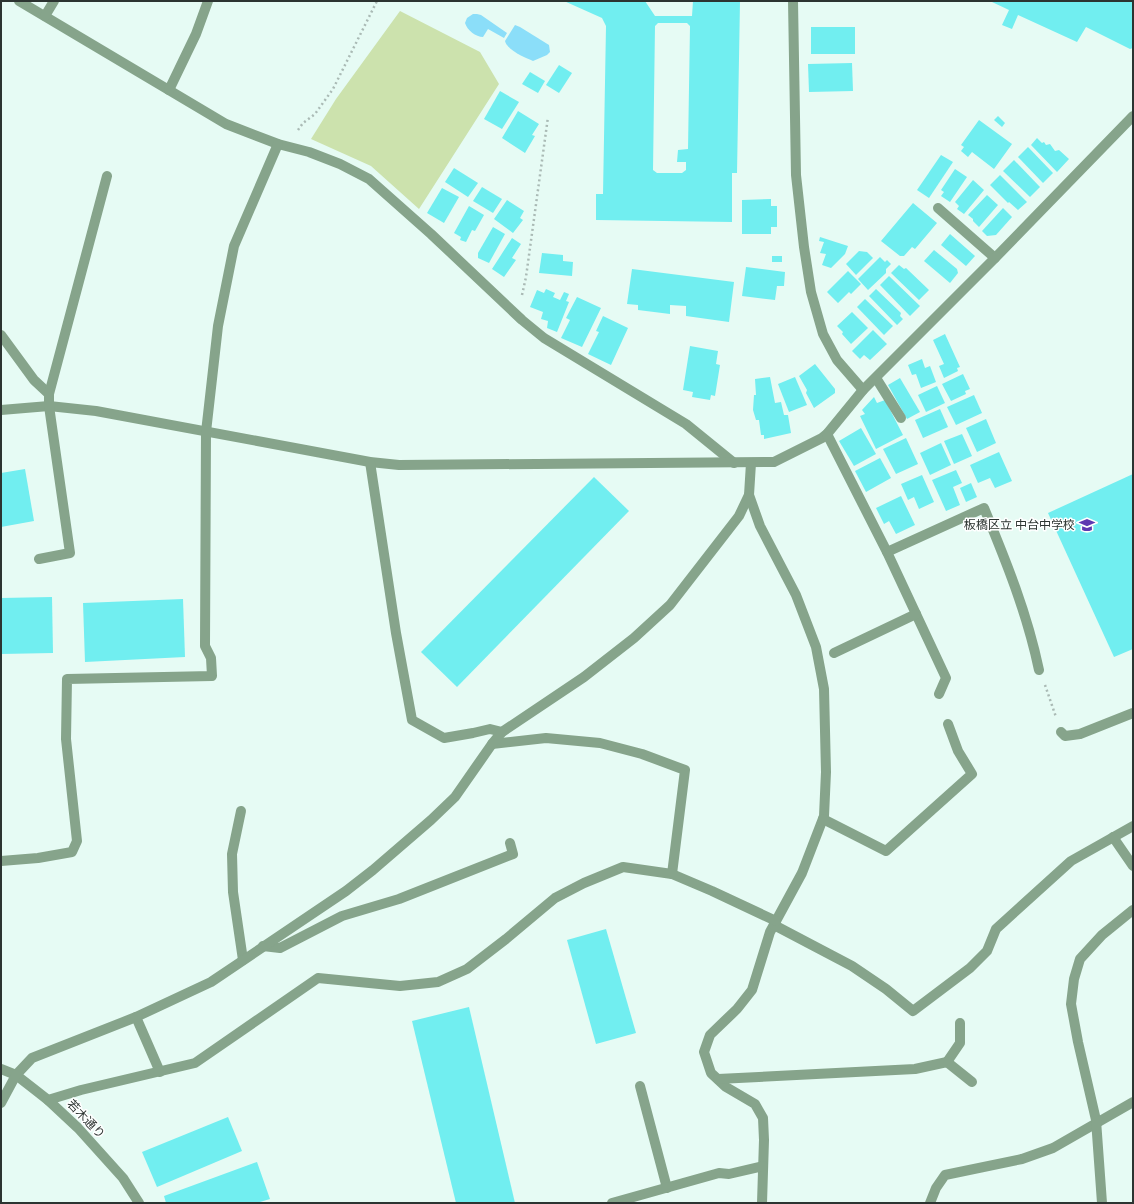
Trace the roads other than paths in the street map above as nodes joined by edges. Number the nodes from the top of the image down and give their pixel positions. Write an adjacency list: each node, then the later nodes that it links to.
1 (19, 1): 5 (street)
2 (54, 1): 5 (street)
3 (208, 1): 6 (street)
4 (793, 1): 14 (street)
5 (45, 16): 6 (street)
6 (169, 90): 8 (street)
7 (1133, 116): 11 (street)
8 (278, 144): 19 (street); 22 (street)
9 (107, 176): 15 (street)
10 (938, 208): 11 (street)
11 (995, 258): 13 (street)
12 (1, 335): 15 (street)
13 (876, 378): 14 (street); 18 (street)
14 (863, 390): 20 (street)
15 (49, 394): 16 (street)
16 (49, 406): 17 (street); 19 (street); 26 (street)
17 (1, 410)
18 (901, 418)
19 (206, 432): 21 (street); 41 (street)
20 (827, 434): 23 (street); 25 (street)
21 (370, 462): 22 (street); 33 (street)
22 (734, 463): 23 (street)
23 (751, 463): 24 (street)
24 (749, 495): 33 (street); 37 (street)
25 (887, 552): 27 (street); 29 (street)
26 (39, 558)
27 (916, 614): 28 (street); 30 (street)
28 (834, 653)
29 (1039, 670)
30 (939, 694)
31 (1133, 713): 34 (street)
32 (948, 724): 37 (street)
33 (502, 732): 35 (street)
34 (1061, 732)
35 (492, 744): 43 (street); 46 (street)
36 (241, 811): 47 (street)
37 (823, 818): 45 (street)
38 (1133, 826): 39 (street)
39 (1113, 837): 42 (street); 45 (street)
40 (510, 843): 46 (street)
41 (1, 861)
42 (1133, 866)
43 (672, 874): 45 (street); 52 (street)
44 (1133, 910): 60 (street)
45 (775, 923): 54 (street)
46 (263, 946): 47 (street)
47 (243, 960): 48 (street)
48 (136, 1017): 52 (street); 53 (street)
49 (960, 1023): 50 (street)
50 (947, 1062): 54 (street); 55 (street)
51 (1, 1069): 53 (street, 若木通り)
52 (160, 1072): 57 (street)
53 (16, 1075): 57 (street, 若木通り); 58 (street)
54 (718, 1079): 61 (street)
55 (972, 1082)
56 (640, 1086): 62 (street)
57 (48, 1100): 63 (street, 若木通り)
58 (1, 1102)
59 (1133, 1102): 60 (street)
60 (1096, 1124): 66 (street); 67 (street)
61 (763, 1166): 62 (street); 65 (street)
62 (666, 1188): 64 (street)
63 (139, 1203)
64 (612, 1203)
65 (762, 1203)
66 (930, 1203)
67 (1102, 1203)

